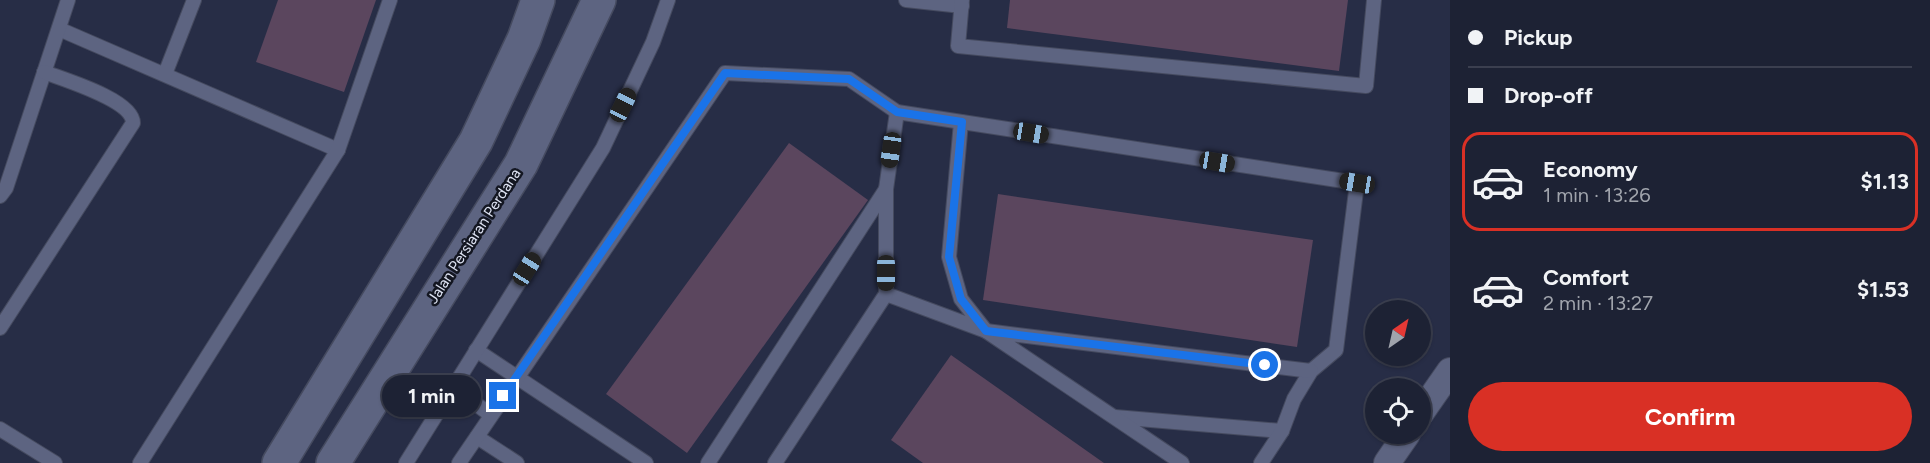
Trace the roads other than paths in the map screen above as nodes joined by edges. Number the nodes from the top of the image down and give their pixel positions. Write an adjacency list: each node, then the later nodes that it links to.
1 (68, 0): 10 (lane)
2 (194, 0): 12 (lane)
3 (390, 0): 15 (lane)
4 (538, 0): 35 (street)
5 (599, 0): 36 (street, Jalan Persiaran Perdana)
6 (668, 0): 21 (lane)
7 (906, 0): 9 (lane)
8 (1374, 0): 9 (lane)
9 (962, 3)
10 (59, 29): 11 (lane); 12 (lane)
11 (44, 72): 17 (lane); 19 (lane)
12 (165, 74): 15 (lane)
13 (897, 112): 14 (lane); 16 (lane); 24 (lane)
14 (962, 122): 20 (lane); 22 (lane)
15 (338, 150): 34 (lane)
16 (885, 189): 18 (lane); 41 (lane)
17 (0, 196)
18 (886, 294): 20 (lane); 42 (lane)
19 (0, 328)
20 (986, 331): 22 (lane); 28 (lane)
21 (476, 350): 24 (lane); 25 (lane)
22 (1311, 371): 30 (lane)
23 (1450, 371): 26 (street)
24 (515, 377): 27 (lane); 40 (lane)
25 (454, 388): 27 (lane); 37 (lane)
26 (1431, 398)
27 (491, 415): 31 (lane)
28 (1113, 417): 30 (lane); 43 (lane)
29 (0, 429): 33 (lane)
30 (1282, 431): 44 (lane)
31 (477, 437): 38 (lane); 39 (lane)
32 (1400, 444): 45 (street)
33 (56, 463)
34 (140, 463)
35 (279, 463)
36 (333, 463)
37 (406, 463)
38 (459, 463)
39 (517, 463)
40 (646, 463)
41 (708, 463)
42 (775, 463)
43 (1182, 463)
44 (1261, 463)
45 (1387, 463)

